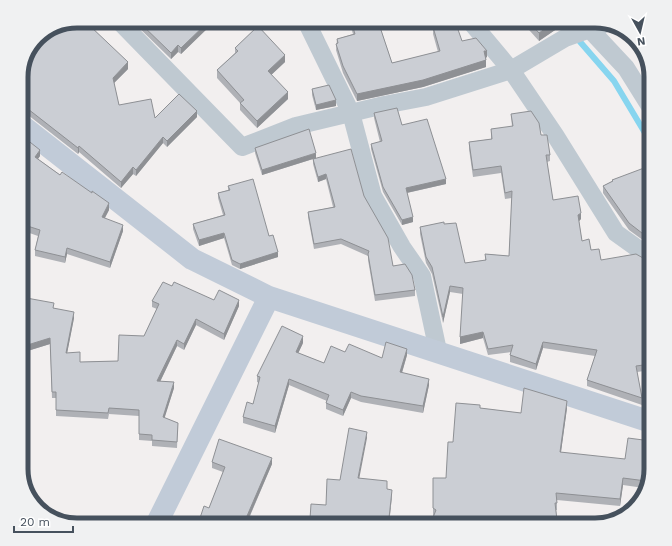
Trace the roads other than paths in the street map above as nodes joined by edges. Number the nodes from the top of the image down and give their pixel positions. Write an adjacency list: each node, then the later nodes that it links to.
1 (126, 28): 8 (street)
2 (309, 28): 8 (street)
3 (476, 28): 6 (street)
4 (587, 28): 6 (street)
5 (590, 28): 7 (street)
6 (511, 70): 8 (street); 10 (street)
7 (644, 97)
8 (351, 113): 12 (street)
9 (28, 130): 11 (street)
10 (644, 253)
11 (269, 297): 12 (street); 14 (street)
12 (438, 351): 13 (street)
13 (644, 420)
14 (159, 518)

